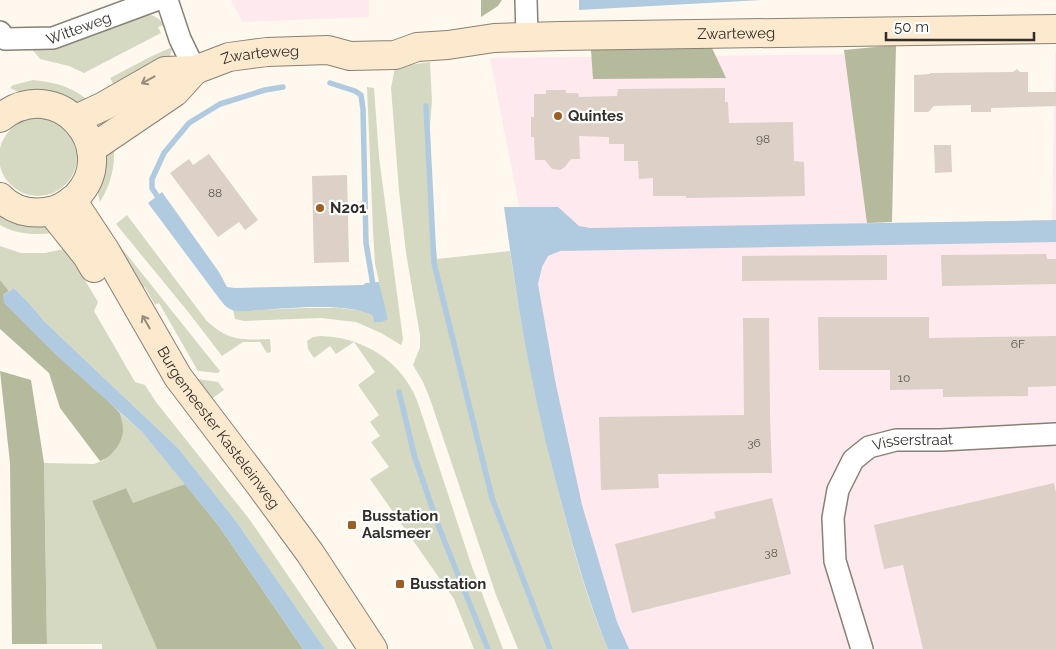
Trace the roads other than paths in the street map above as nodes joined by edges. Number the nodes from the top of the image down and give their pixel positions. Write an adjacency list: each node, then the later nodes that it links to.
1 (156, 0): 5 (street, Witteweg)
2 (167, 0): 7 (street)
3 (526, 0): 6 (street)
4 (1056, 29): 6 (main road, Zwarteweg)
5 (0, 32)
6 (527, 37): 7 (main road, Zwarteweg)
7 (195, 70): 9 (main road, Zwarteweg, one-way to 9); 10 (main road, Zwarteweg)
8 (0, 118): 9 (main road)
9 (76, 119): 10 (main road)
10 (91, 149): 12 (main road)
11 (1, 200): 12 (main road)
12 (62, 206): 14 (main road, Burgemeester Kasteleinweg); 15 (main road, Burgemeester Kasteleinweg, one-way to 12)
13 (1056, 434): 16 (street, Visserstraat)
14 (353, 649)
15 (373, 649)
16 (862, 649)

